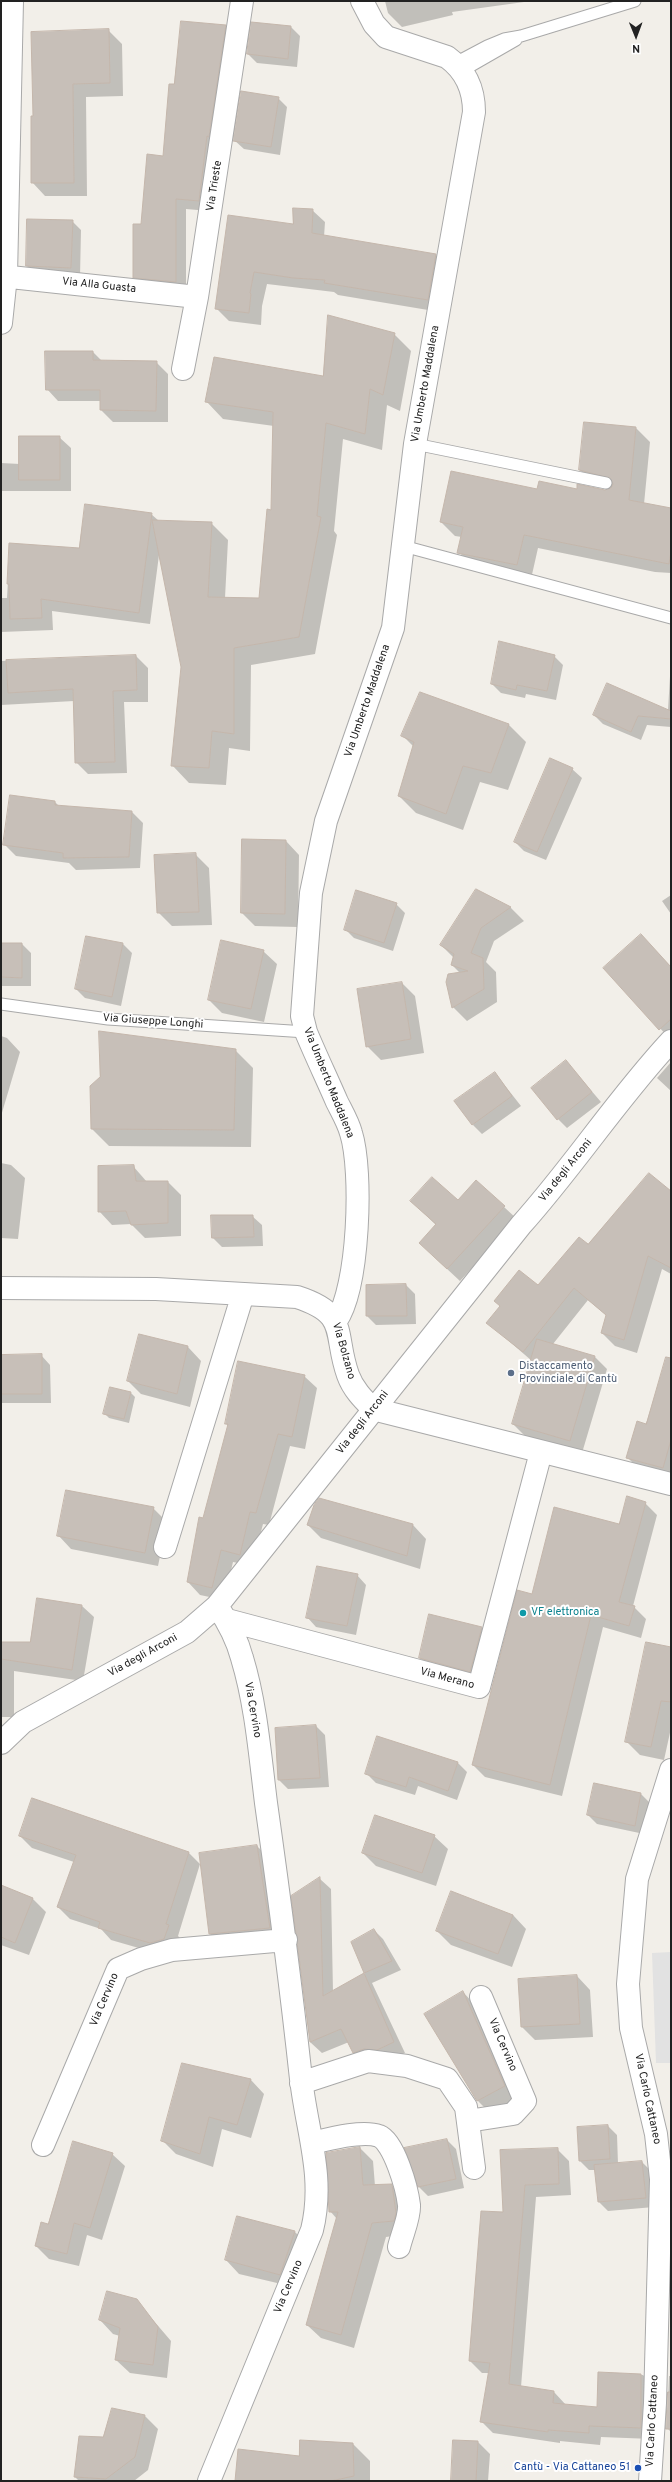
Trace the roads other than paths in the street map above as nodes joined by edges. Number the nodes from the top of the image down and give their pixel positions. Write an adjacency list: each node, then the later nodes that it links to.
1 (12, 1): 6 (street)
2 (242, 1): 7 (street, Via Trieste)
3 (362, 1): 5 (street)
4 (635, 1): 5 (lane)
5 (459, 67): 10 (street, Via Umberto Maddalena)
6 (3, 276): 7 (street, Via Alla Guasta); 8 (street)
7 (197, 297): 9 (street, Via Trieste)
8 (1, 323)
9 (183, 369)
10 (416, 444): 11 (lane); 12 (street, Via Umberto Maddalena)
11 (606, 483)
12 (403, 546): 13 (lane); 15 (street, Via Umberto Maddalena)
13 (671, 618)
14 (1, 1004): 15 (lane, Via Giuseppe Longhi)
15 (306, 1032): 19 (street, Via Umberto Maddalena)
16 (671, 1041): 20 (street, Via degli Arconi)
17 (1, 1288): 18 (street, Via Bolzano)
18 (243, 1294): 19 (street, Via Bolzano); 23 (street)
19 (336, 1321): 20 (street, Via Bolzano)
20 (373, 1409): 21 (street); 24 (street, Via degli Arconi)
21 (541, 1452): 22 (street); 24 (street, Via Merano)
22 (671, 1484)
23 (165, 1547)
24 (222, 1613): 25 (street, Via degli Arconi); 27 (street, Via Cervino)
25 (1, 1743)
26 (671, 1770): 36 (street, Via Carlo Cattaneo)
27 (286, 1940): 29 (street, Via Cervino); 32 (street, Via Cervino)
28 (481, 1997): 30 (street, Via Cervino)
29 (302, 2083): 30 (street); 31 (street, Via Cervino)
30 (468, 2121): 33 (street)
31 (312, 2143): 34 (street); 35 (street, Via Cervino)
32 (43, 2145)
33 (474, 2168)
34 (399, 2246)
35 (209, 2481)
36 (650, 2481)

